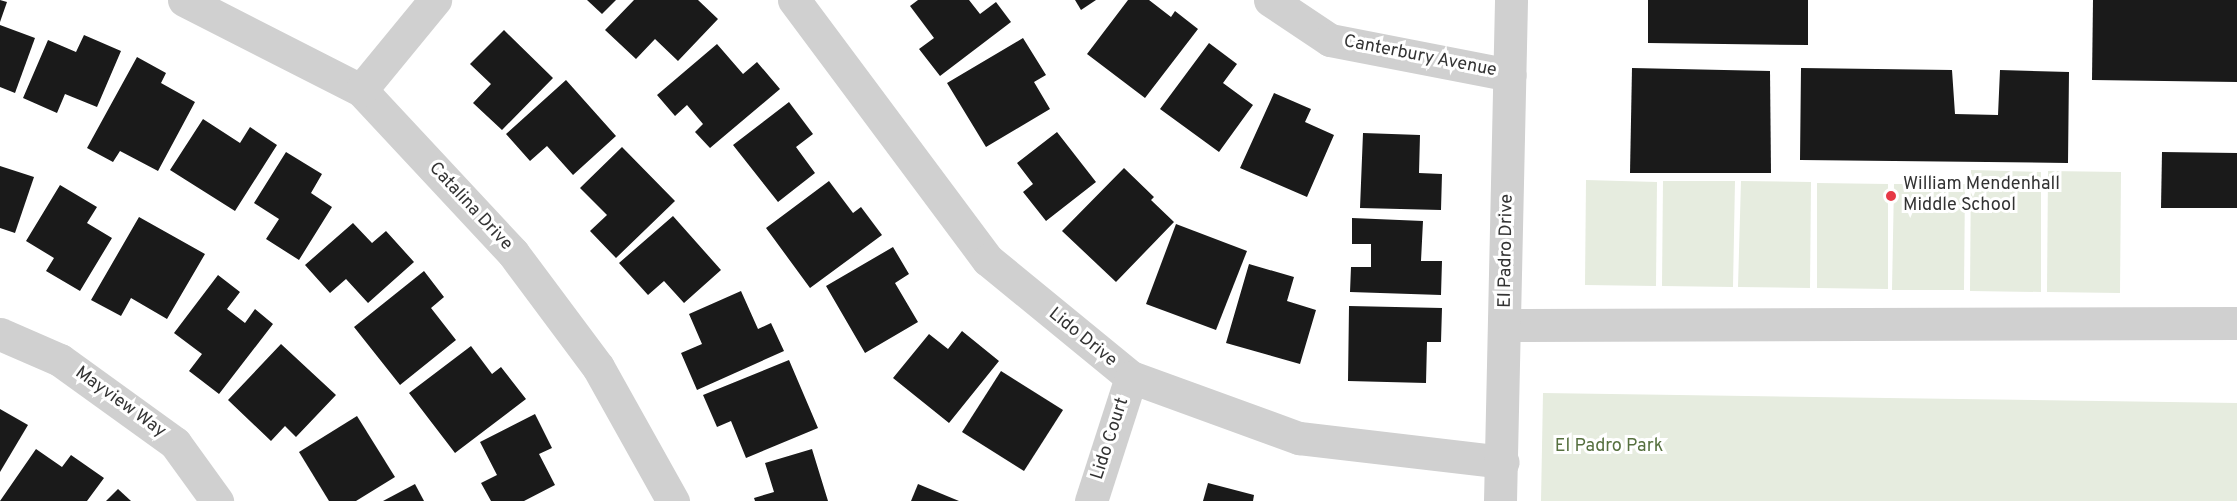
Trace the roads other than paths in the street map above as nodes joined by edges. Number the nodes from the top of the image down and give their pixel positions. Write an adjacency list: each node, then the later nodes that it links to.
1 (184, 0): 7 (street, Catalina Drive)
2 (435, 0): 7 (street)
3 (794, 0): 11 (street, Lido Drive)
4 (1270, 0): 6 (street, Canterbury Avenue)
5 (1511, 0): 6 (street, El Padro Drive)
6 (1510, 75): 9 (street, El Padro Drive)
7 (361, 90): 14 (street, Catalina Drive)
8 (2237, 323): 9 (street)
9 (1505, 325): 12 (street, El Padro Drive)
10 (0, 334): 13 (street, Mayview Way)
11 (1131, 377): 12 (street, Lido Drive); 15 (street, Lido Court)
12 (1503, 462): 16 (street, El Padro Drive)
13 (217, 501)
14 (673, 501)
15 (1092, 501)
16 (1500, 501)

